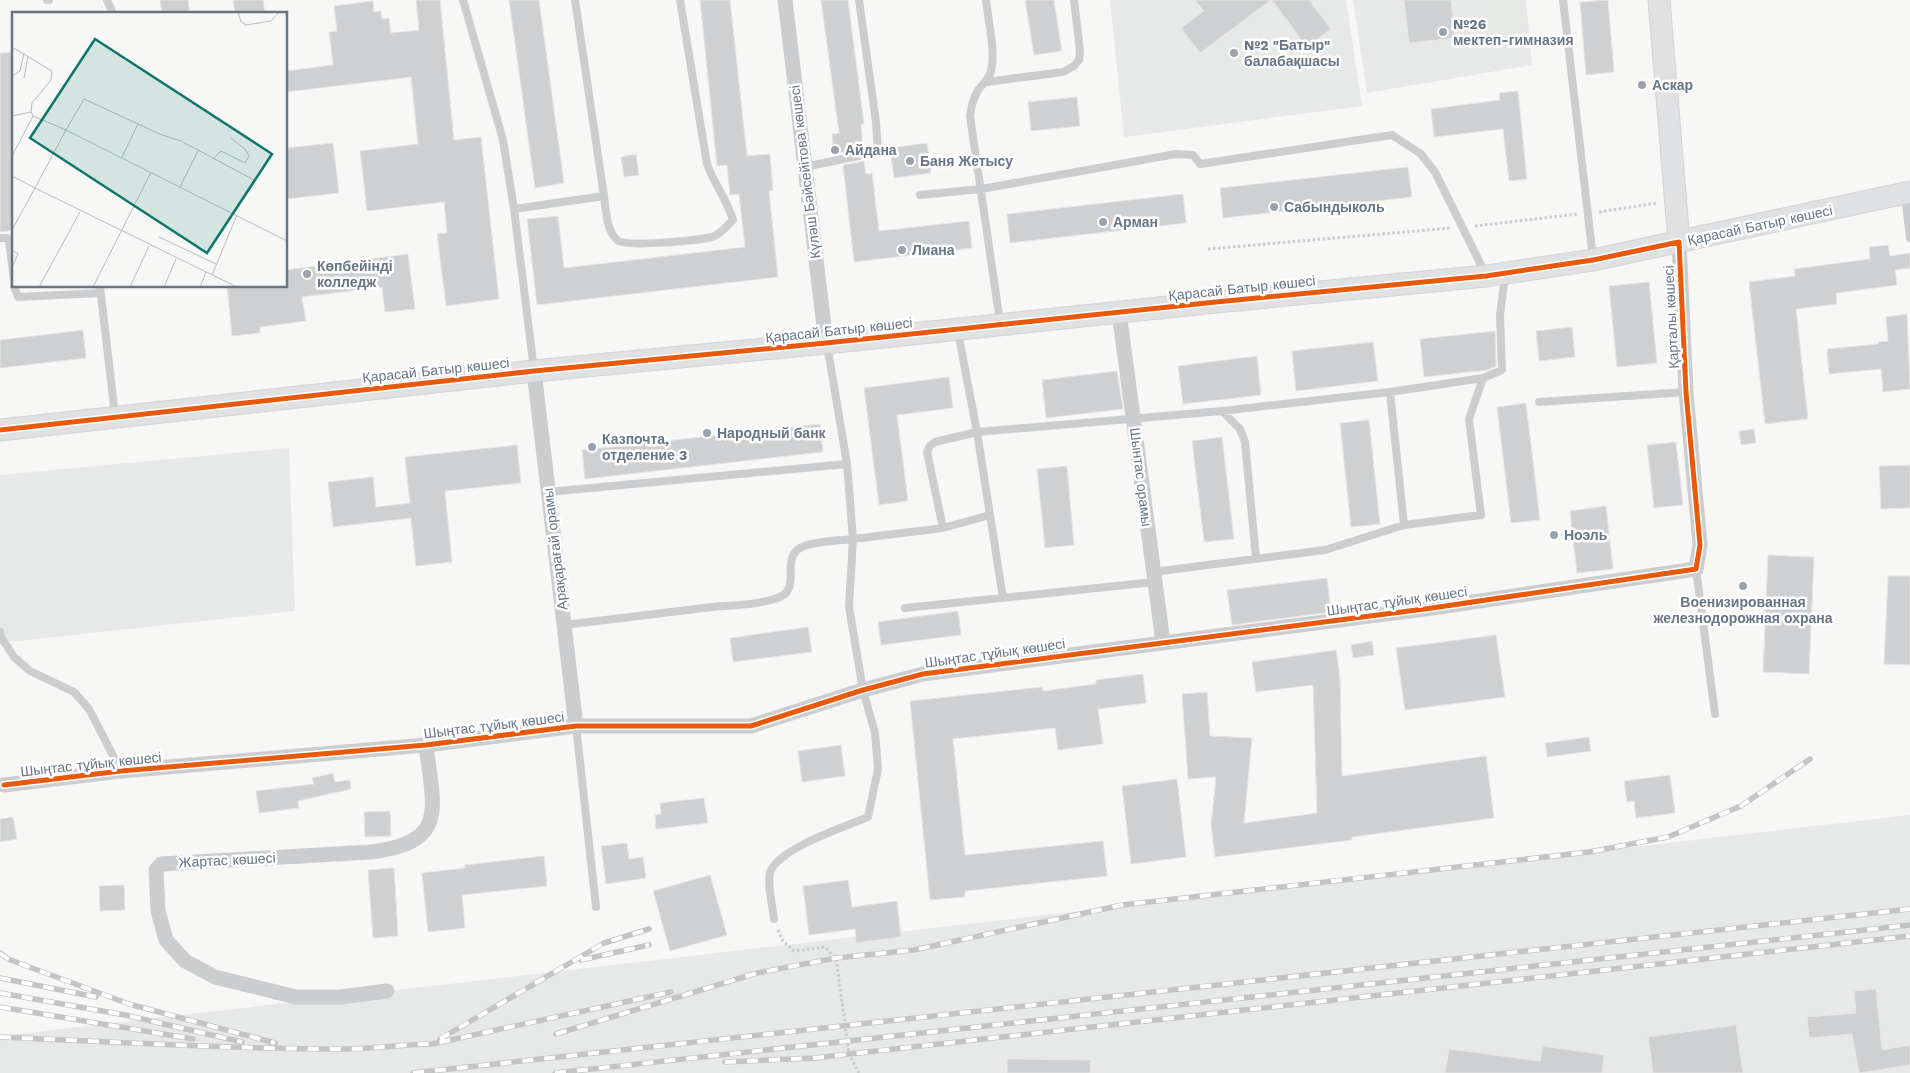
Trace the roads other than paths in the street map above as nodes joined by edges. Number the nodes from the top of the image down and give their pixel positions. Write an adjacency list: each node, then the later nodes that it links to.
1 (107, 0): 11 (lane)
2 (463, 0): 18 (lane)
3 (574, 0): 17 (lane)
4 (680, 0): 17 (lane)
5 (785, 0): 13 (street, Күләш Бәйсейітова көшесі)
6 (859, 0): 13 (lane)
7 (986, 0): 12 (lane)
8 (1074, 0): 12 (lane)
9 (1563, 0): 22 (lane)
10 (1658, 0): 21 (street, Қарталы көшесі)
11 (112, 12)
12 (986, 82): 14 (lane)
13 (804, 167): 30 (street, Күләш Бәйсейітова көшесі)
14 (980, 189): 16 (lane); 24 (lane); 28 (lane)
15 (1908, 193): 20 (lane); 21 (street, Қарасай Батыр көшесі)
16 (920, 194)
17 (604, 196): 18 (lane)
18 (514, 209): 31 (lane)
19 (0, 238): 23 (lane)
20 (1910, 238)
21 (1679, 242): 22 (street, Қарасай Батыр көшесі); 34 (street, Қарталы көшесі)
22 (1593, 260): 24 (street, Қарасай Батыр көшесі)
23 (12, 264)
24 (1496, 275): 27 (street, Қарасай Батыр көшесі); 32 (lane)
25 (15, 288): 26 (lane)
26 (100, 289): 37 (lane)
27 (1119, 312): 28 (street, Қарасай Батыр көшесі); 38 (street, Шынтас орамы)
28 (1001, 324): 29 (street, Қарасай Батыр көшесі)
29 (957, 330): 30 (street, Қарасай Батыр көшесі); 40 (lane)
30 (826, 343): 31 (street, Қарасай Батыр көшесі); 41 (lane)
31 (534, 371): 37 (street, Қарасай Батыр көшесі); 42 (street, Арақарағай орамы)
32 (1483, 378): 33 (lane); 44 (lane)
33 (1390, 392): 36 (lane); 44 (lane)
34 (1686, 392): 35 (lane); 48 (street)
35 (1539, 402)
36 (1222, 411): 38 (lane); 47 (lane)
37 (115, 416): 39 (street, Қарасай Батыр көшесі)
38 (1134, 419): 40 (lane); 49 (street, Шынтас орамы)
39 (0, 430)
40 (977, 432): 43 (lane); 45 (lane)
41 (847, 464): 42 (lane); 46 (lane)
42 (548, 492): 52 (street, Арақарағай орамы)
43 (990, 515): 45 (lane); 50 (lane)
44 (1404, 524): 47 (lane)
45 (943, 528): 46 (lane)
46 (853, 539): 52 (lane); 55 (lane)
47 (1256, 558): 49 (lane)
48 (1696, 569): 54 (street, Шыңтас тұйық көшесі); 56 (lane)
49 (1154, 577): 50 (lane); 54 (street, Шынтас орамы)
50 (1003, 598): 51 (lane)
51 (904, 608)
52 (564, 624): 57 (street, Арақарағай орамы)
53 (0, 632): 59 (lane)
54 (1163, 642): 55 (street, Шыңтас тұйық көшесі)
55 (863, 690): 57 (street, Шыңтас тұйық көшесі); 62 (lane)
56 (1714, 714)
57 (576, 726): 58 (street, Шыңтас тұйық көшесі); 61 (lane)
58 (426, 745): 59 (street, Шыңтас тұйық көшесі); 63 (street, Жартас көшесі)
59 (121, 771): 60 (street, Шыңтас тұйық көшесі)
60 (4, 784)
61 (596, 908)
62 (774, 919)
63 (387, 991)

